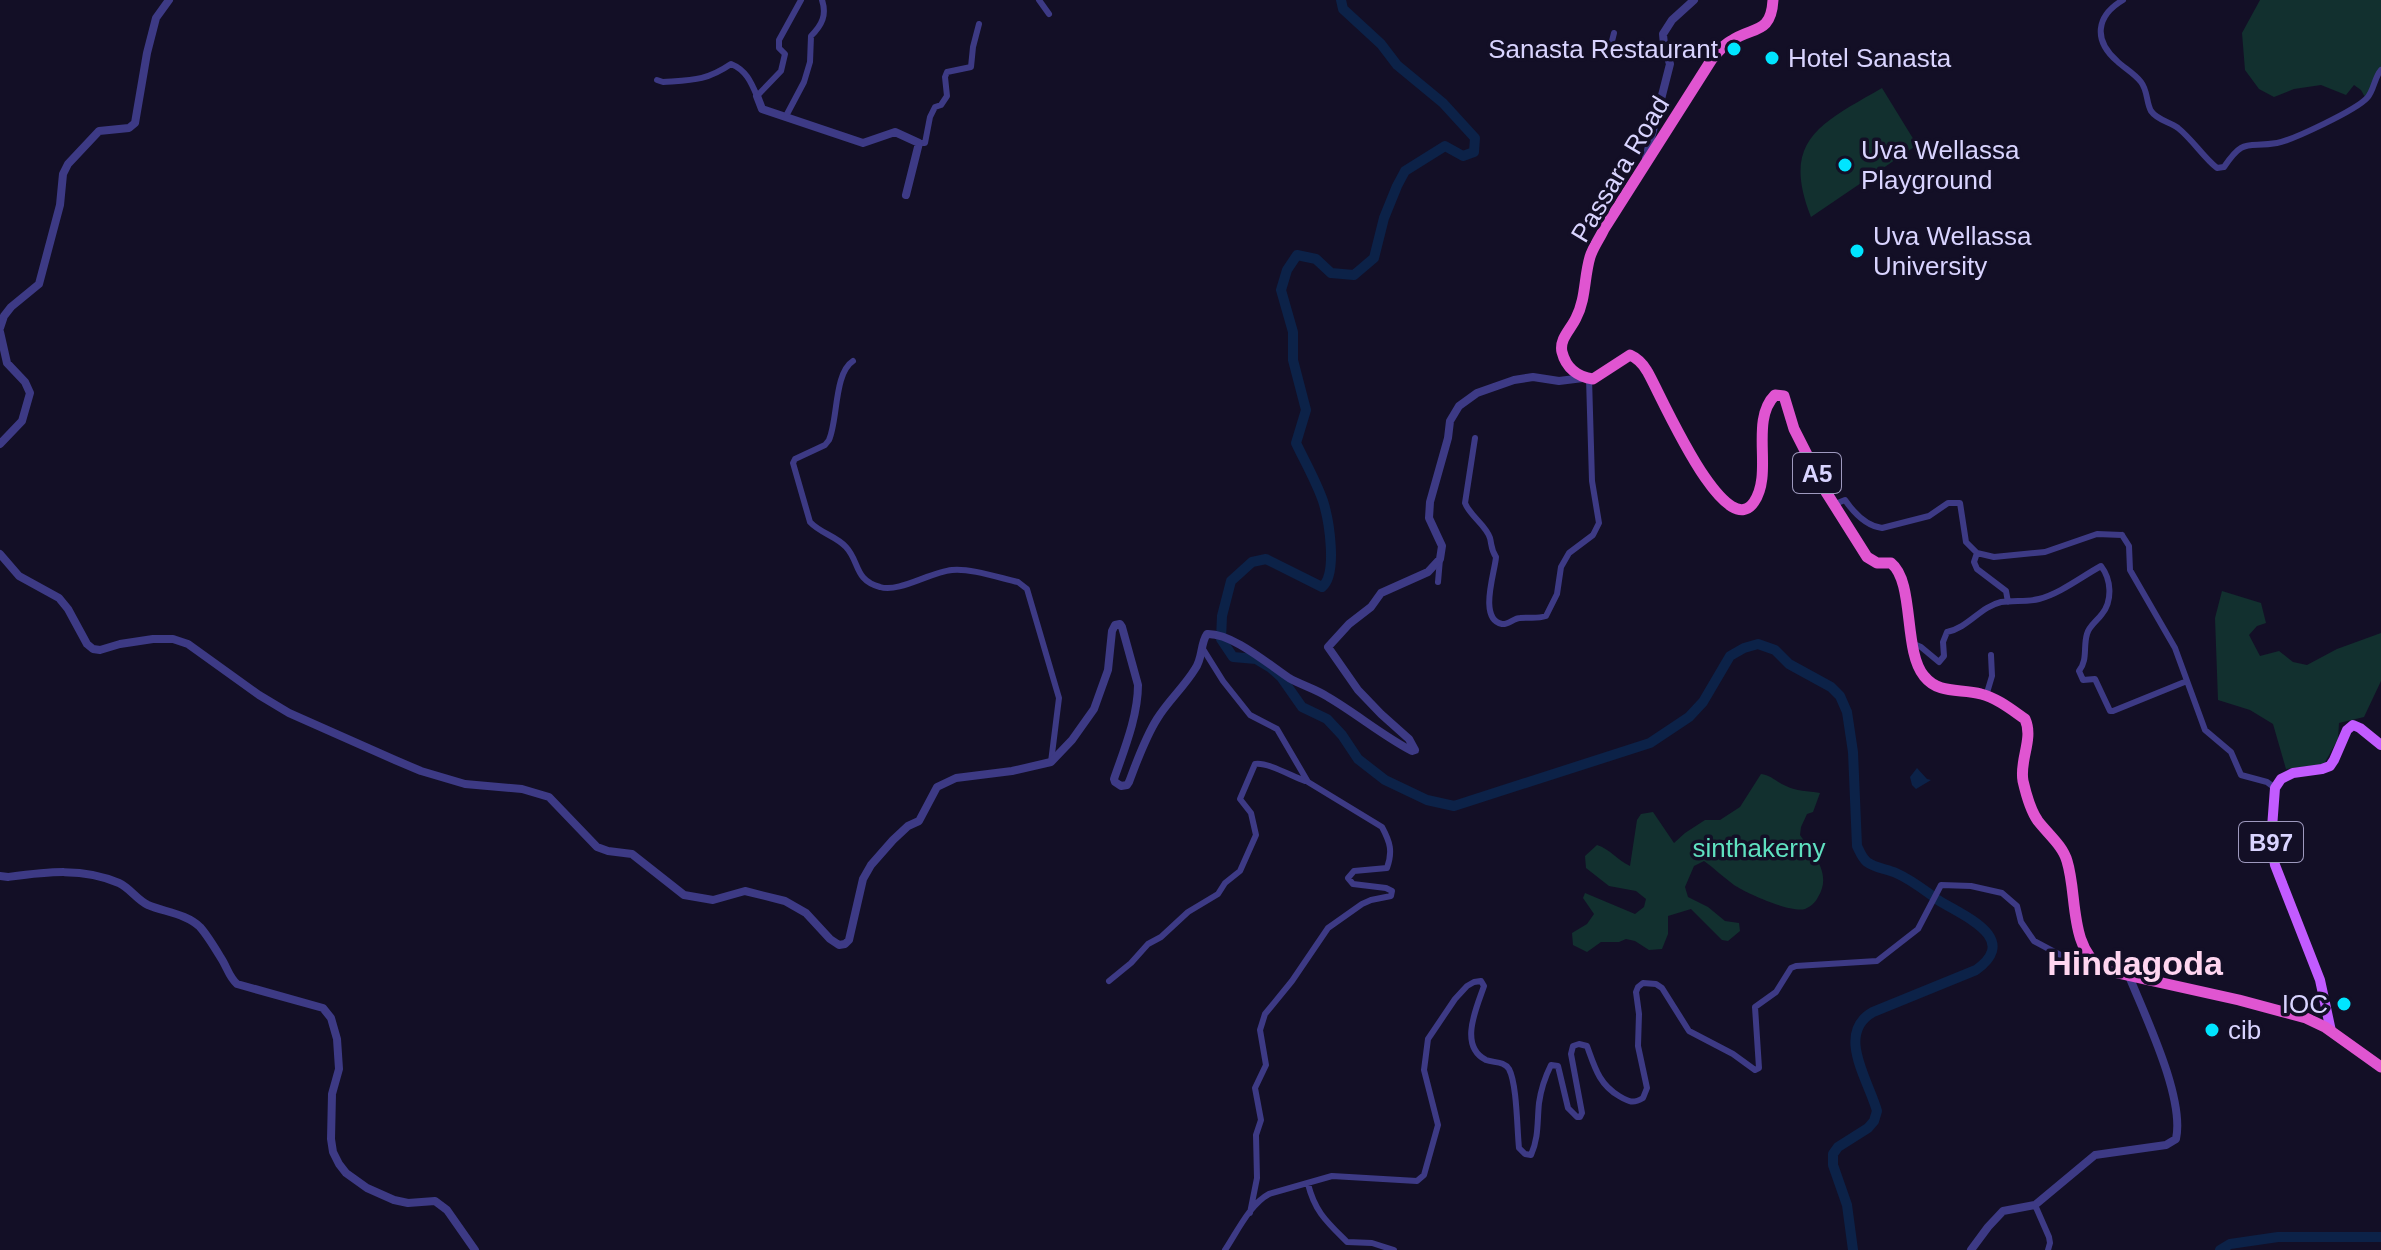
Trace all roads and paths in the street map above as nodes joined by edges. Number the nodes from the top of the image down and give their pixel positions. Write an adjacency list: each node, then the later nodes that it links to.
1 (169, 0): 21 (street)
2 (801, 0): 16 (street)
3 (822, 0): 17 (street)
4 (1039, 0): 8 (street)
5 (1694, 0): 19 (street)
6 (1773, 0): 19 (highway, Passara Road)
7 (2123, 0): 14 (street)
8 (1049, 14)
9 (979, 24): 18 (street)
10 (1614, 33): 11 (street)
11 (1653, 51)
12 (2381, 70): 14 (street)
13 (657, 80): 16 (street)
14 (2370, 93): 15 (street)
15 (2381, 93)
16 (757, 96): 17 (street)
17 (786, 116): 18 (street)
18 (919, 143): 20 (street)
19 (1642, 171): 23 (highway, Passara Road)
20 (906, 195)
21 (0, 330): 25 (street)
22 (853, 361): 38 (street)
23 (1586, 378): 24 (street); 26 (highway, A5); 29 (street)
24 (1475, 438)
25 (0, 444)
26 (1835, 504): 27 (street); 32 (highway, A5)
27 (1977, 553): 31 (street); 35 (street)
28 (0, 554): 38 (street)
29 (1440, 559): 30 (street); 33 (street)
30 (1438, 582)
31 (2008, 602): 32 (street); 35 (street)
32 (1913, 645): 36 (highway, A5)
33 (1203, 649): 38 (street); 39 (street)
34 (1991, 655): 36 (street)
35 (2187, 681): 40 (street)
36 (1986, 696): 42 (highway, A5)
37 (2381, 745): 40 (main road, B97)
38 (1051, 762)
39 (1308, 782): 44 (street); 49 (street)
40 (2275, 788): 45 (main road, B97)
41 (0, 876): 50 (street)
42 (2089, 955): 43 (highway); 47 (street)
43 (2129, 976): 45 (highway); 48 (street)
44 (1109, 981)
45 (2331, 1031): 46 (highway)
46 (2381, 1067)
47 (1308, 1184): 49 (street); 52 (street)
48 (2035, 1205): 53 (street); 54 (street)
49 (1250, 1213): 51 (street)
50 (475, 1250)
51 (1225, 1250)
52 (1394, 1250)
53 (1971, 1250)
54 (2048, 1250)

